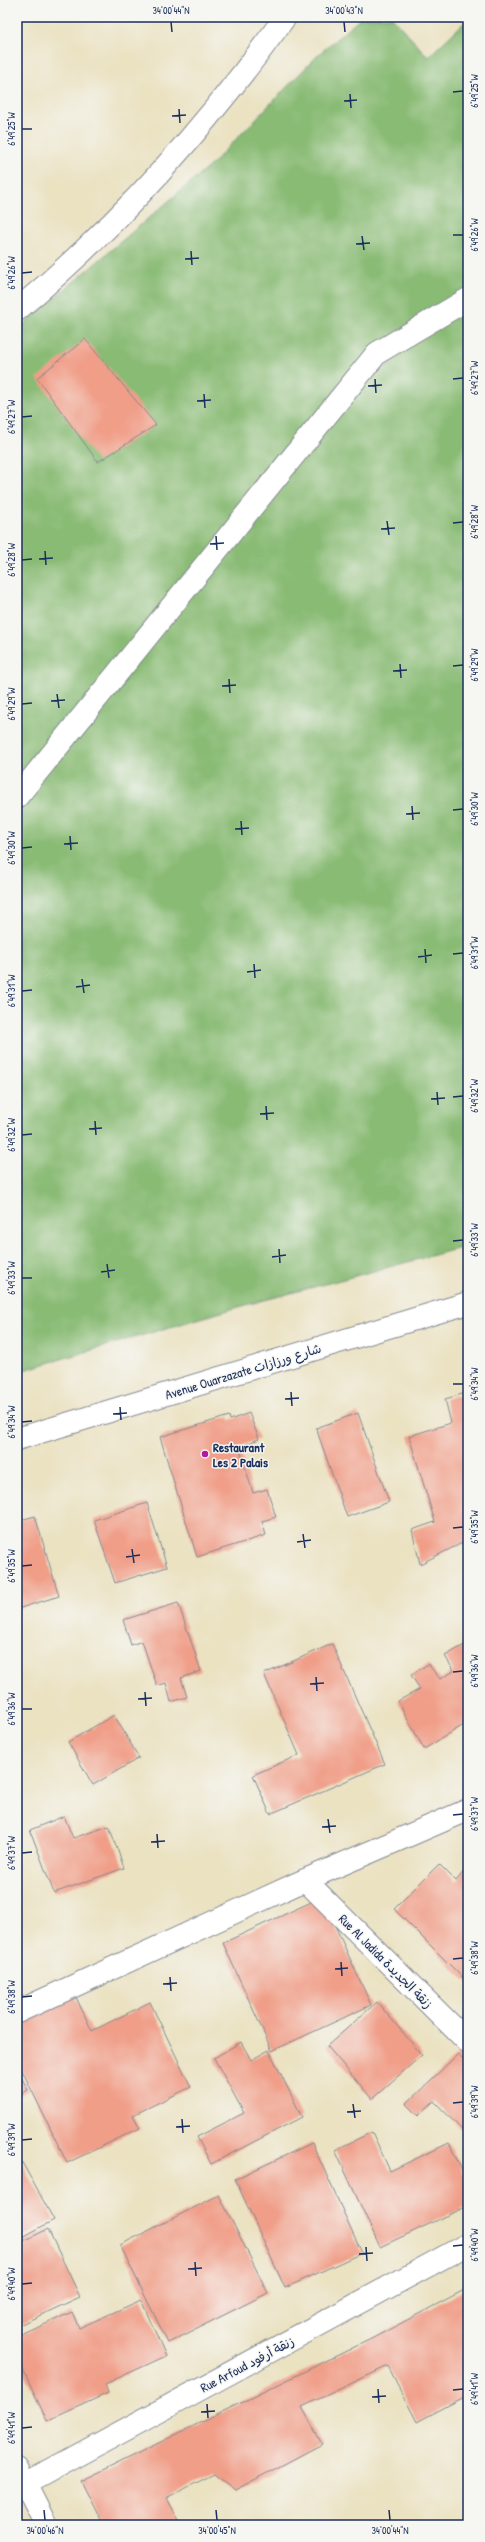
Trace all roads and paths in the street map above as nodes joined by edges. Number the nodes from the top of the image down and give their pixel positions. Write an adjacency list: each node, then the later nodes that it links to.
1 (285, 17): 3 (street)
2 (468, 299): 4 (street)
3 (17, 310)
4 (17, 797)
5 (468, 1303): 6 (street, Avenue Ouarzazate شارع ورزازات)
6 (17, 1439)
7 (468, 1810): 8 (street)
8 (305, 1880): 9 (street); 10 (street, Rue Al Jadida زنقة الجديدة)
9 (17, 2012)
10 (468, 2042)
11 (468, 2244): 12 (street, Rue Arfoud زنقة أرفود)
12 (21, 2476): 13 (street)
13 (46, 2525)

